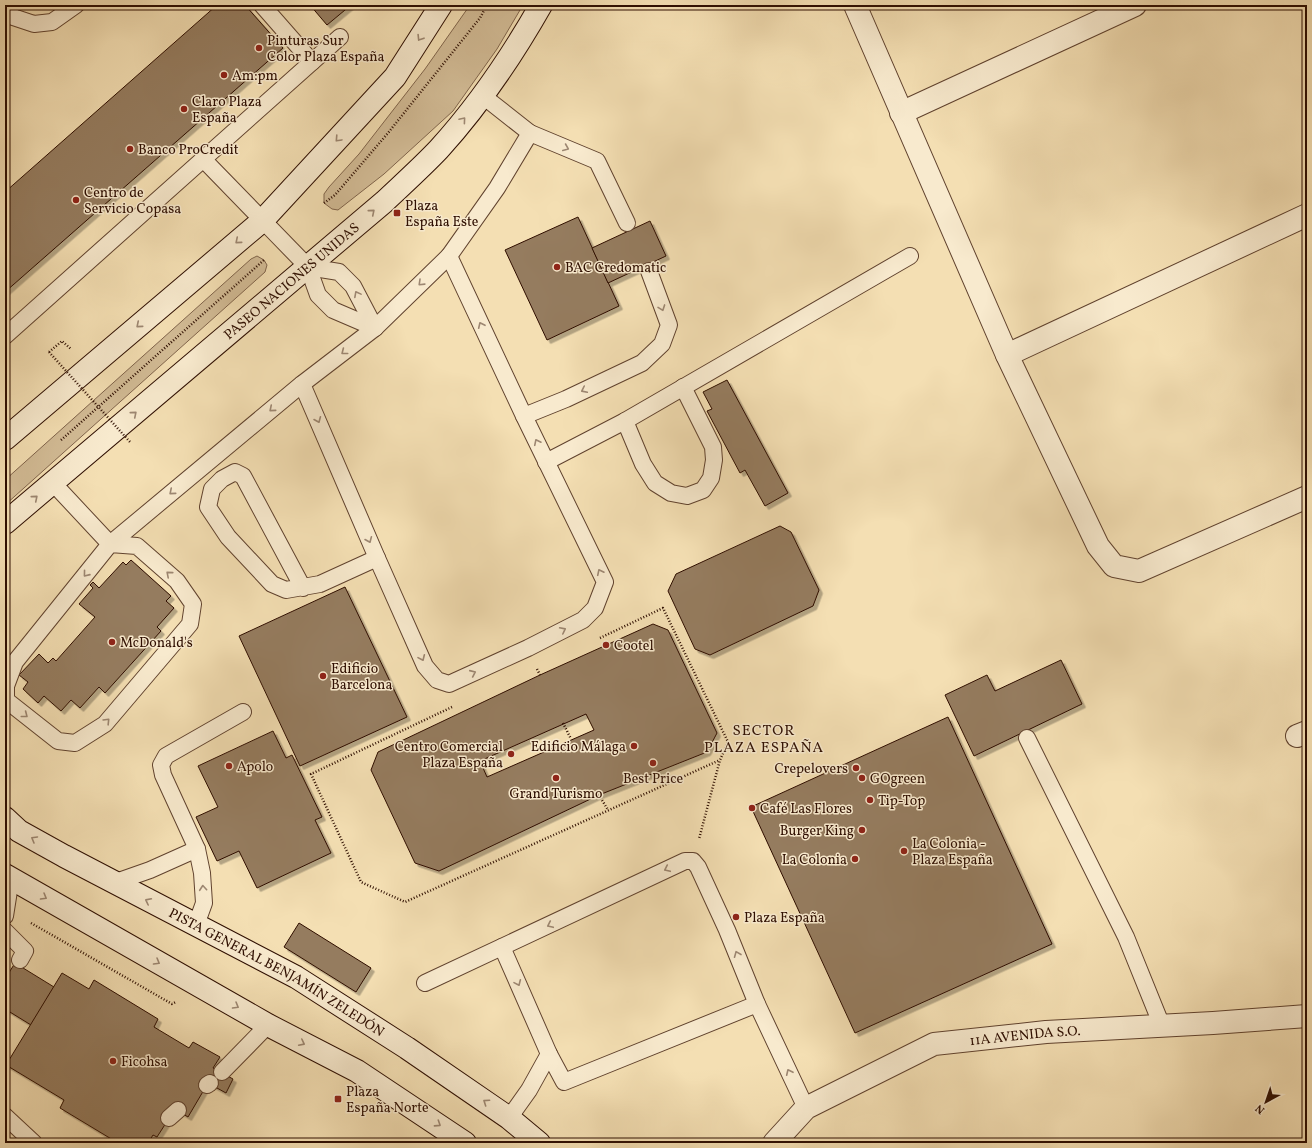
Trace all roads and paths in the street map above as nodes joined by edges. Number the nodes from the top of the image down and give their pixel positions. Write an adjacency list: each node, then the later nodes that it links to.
1 (76, 5): 8 (lane)
2 (262, 5): 10 (lane)
3 (441, 5): 17 (main road, one-way to 17)
4 (487, 5): 15 (path)
5 (541, 5): 11 (main road, PASEO NACIONES UNIDAS)
6 (854, 5): 12 (main road)
7 (1135, 5): 12 (main road)
8 (5, 7)
9 (340, 37): 10 (lane)
10 (312, 62): 14 (lane)
11 (483, 96): 13 (lane); 22 (main road, PASEO NACIONES UNIDAS, one-way to 11)
12 (901, 113): 27 (main road)
13 (530, 133): 18 (lane, one-way to 18); 19 (lane)
14 (203, 159): 17 (lane); 25 (lane)
15 (324, 203)
16 (1307, 215): 27 (main road)
17 (262, 221): 22 (lane); 32 (main road, one-way to 32)
18 (627, 223)
19 (449, 256): 24 (lane, one-way to 24); 30 (lane, one-way to 19)
20 (910, 256): 29 (lane)
21 (264, 260): 33 (path)
22 (308, 267): 24 (lane); 24 (lane, one-way to 22); 36 (main road, PASEO NACIONES UNIDAS, one-way to 22)
23 (649, 271): 30 (lane, one-way to 30)
24 (375, 328): 28 (lane, one-way to 28)
25 (5, 336)
26 (62, 341): 34 (path, bridge)
27 (1007, 355): 37 (main road)
28 (302, 384): 39 (lane, one-way to 39); 40 (lane, one-way to 40)
29 (682, 387): 31 (lane); 31 (lane)
30 (524, 416): 35 (lane, one-way to 30)
31 (625, 421): 35 (lane)
32 (7, 434)
33 (58, 442)
34 (130, 442)
35 (546, 462): 40 (lane, one-way to 35)
36 (53, 483): 38 (main road, PASEO NACIONES UNIDAS, one-way to 36); 39 (lane)
37 (1307, 497)
38 (5, 523)
39 (110, 544): 39 (lane, one-way to 39)
40 (377, 558): 41 (lane)
41 (303, 588): 41 (lane)
42 (593, 640): 48 (path)
43 (459, 704): 50 (path)
44 (243, 712): 52 (lane)
45 (563, 723): 47 (path)
46 (1027, 738): 65 (lane)
47 (571, 739)
48 (720, 760): 50 (path); 53 (path)
49 (599, 795): 50 (path)
50 (608, 810)
51 (5, 818): 55 (main road, PISTA GENERAL BENJAMÍN ZELEDÓN, one-way to 51)
52 (197, 849): 55 (lane); 57 (lane, one-way to 52)
53 (693, 861): 59 (lane, one-way to 59); 62 (lane, one-way to 53)
54 (8, 876): 56 (lane); 64 (main road, one-way to 64)
55 (113, 883): 57 (main road, PISTA GENERAL BENJAMÍN ZELEDÓN, one-way to 55)
56 (5, 916)
57 (196, 925): 70 (main road, PISTA GENERAL BENJAMÍN ZELEDÓN, one-way to 57)
58 (5, 931): 60 (lane)
59 (502, 947): 61 (lane); 66 (lane, one-way to 66)
60 (20, 960)
61 (425, 983)
62 (757, 1004): 66 (lane); 68 (lane, one-way to 62)
63 (1307, 1016): 65 (main road, 11A AVENIDA S.O.)
64 (268, 1025): 67 (lane); 72 (main road, one-way to 72)
65 (1162, 1026): 68 (main road, 11A AVENIDA S.O.)
66 (549, 1054): 70 (lane)
67 (222, 1072)
68 (806, 1108): 74 (main road, 11A AVENIDA S.O.)
69 (5, 1116): 71 (lane)
70 (509, 1118): 73 (main road, PISTA GENERAL BENJAMÍN ZELEDÓN)
71 (34, 1143)
72 (465, 1143)
73 (539, 1143)
74 (774, 1143)

